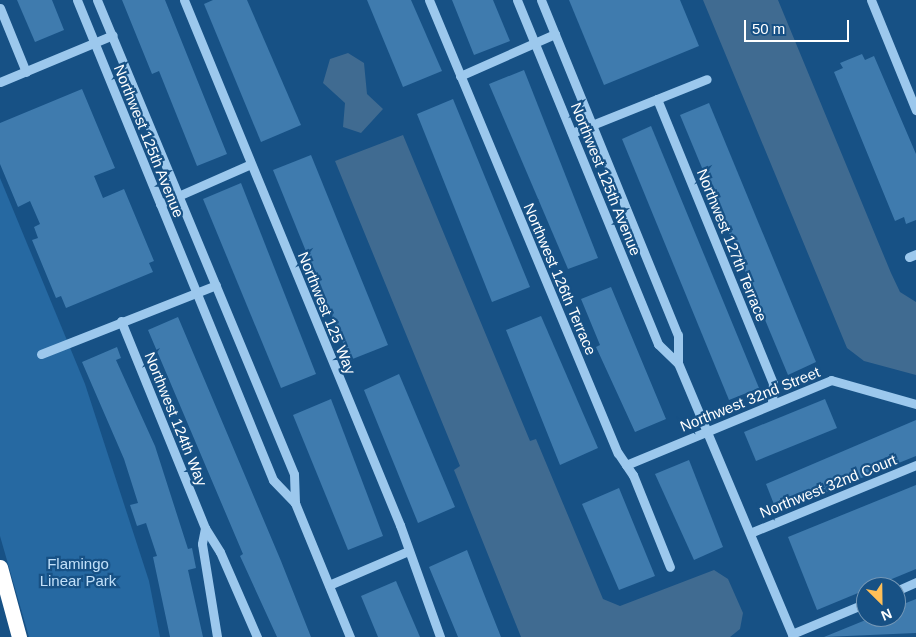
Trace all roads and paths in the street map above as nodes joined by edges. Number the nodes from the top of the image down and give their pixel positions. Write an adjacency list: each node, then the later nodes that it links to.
1 (77, 0): 11 (street, Northwest 125th Avenue)
2 (97, 0): 10 (street, Northwest 125th Avenue)
3 (184, 0): 21 (street, Northwest 125 Way)
4 (430, 0): 14 (street, Northwest 126th Terrace)
5 (518, 0): 12 (street, Northwest 125th Avenue)
6 (541, 0): 9 (street, Northwest 125th Avenue)
7 (871, 0): 18 (street)
8 (0, 8): 13 (street)
9 (555, 34): 12 (street); 19 (street, Northwest 125th Avenue)
10 (113, 35): 11 (street); 22 (street, Northwest 125th Avenue)
11 (94, 43): 13 (street); 23 (street, Northwest 125th Avenue)
12 (535, 43): 14 (street); 20 (street, Northwest 125th Avenue)
13 (26, 72): 16 (street)
14 (460, 76): 32 (street, Northwest 126th Terrace)
15 (707, 79): 17 (street)
16 (0, 82)
17 (657, 99): 19 (street); 29 (street, Northwest 127th Terrace)
18 (916, 110)
19 (592, 125): 20 (street); 28 (street, Northwest 125th Avenue)
20 (572, 133): 28 (street, Northwest 125th Avenue)
21 (251, 164): 22 (street); 37 (street, Northwest 125 Way)
22 (180, 197): 23 (street); 24 (street, Northwest 125th Avenue)
23 (160, 204): 25 (street, Northwest 125th Avenue)
24 (216, 285): 25 (street); 34 (street, Northwest 125th Avenue)
25 (196, 292): 26 (street); 34 (street, Northwest 125th Avenue)
26 (121, 320): 27 (street); 35 (street, Northwest 124th Way)
27 (41, 354)
28 (678, 363): 31 (street, Northwest 125th Avenue)
29 (772, 403): 30 (street, Northwest 32nd Street); 31 (street, Northwest 32nd Street)
30 (916, 404)
31 (707, 430): 32 (street, Northwest 32nd Street); 36 (street, Northwest 125th Avenue)
32 (626, 465): 39 (street, Northwest 126th Terrace)
33 (916, 465): 36 (street, Northwest 32nd Court)
34 (295, 503): 40 (street, Northwest 125th Avenue)
35 (205, 528): 44 (street, Northwest 124th Way); 45 (street, Northwest 124th Way)
36 (750, 533): 42 (street, Northwest 125th Avenue)
37 (406, 552): 40 (street); 47 (street, Northwest 125 Way)
38 (0, 567): 43 (highway)
39 (670, 567)
40 (329, 585): 46 (street, Northwest 125th Avenue)
41 (856, 607): 42 (street)
42 (792, 636)
43 (19, 637)
44 (217, 637)
45 (257, 637)
46 (350, 637)
47 (440, 637)

